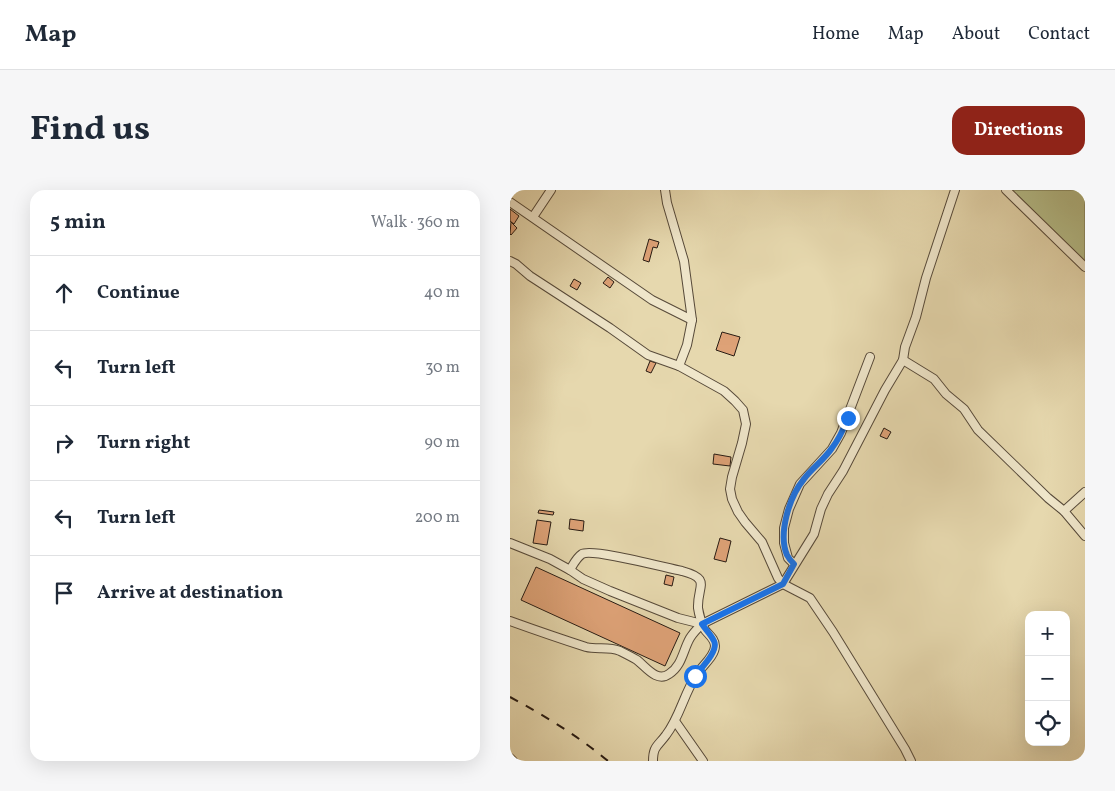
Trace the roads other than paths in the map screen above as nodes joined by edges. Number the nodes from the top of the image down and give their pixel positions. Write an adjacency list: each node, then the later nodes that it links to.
1 (551, 190): 6 (street)
2 (665, 190): 9 (street)
3 (955, 190): 11 (street)
4 (1006, 190): 8 (street)
5 (510, 202): 6 (street)
6 (533, 217): 9 (street)
7 (510, 261): 12 (street)
8 (1085, 267)
9 (692, 320): 12 (street)
10 (870, 357): 17 (street)
11 (903, 360): 14 (street); 17 (street)
12 (679, 366): 19 (street)
13 (1085, 492): 14 (street)
14 (1064, 511): 15 (street)
15 (1085, 536)
16 (510, 543): 18 (street)
17 (794, 564): 19 (street)
18 (570, 570): 21 (street); 21 (street)
19 (783, 584): 21 (street); 25 (street)
20 (510, 621): 21 (street)
21 (702, 624): 22 (street)
22 (675, 721): 23 (street); 24 (street)
23 (653, 761)
24 (703, 761)
25 (911, 761)

